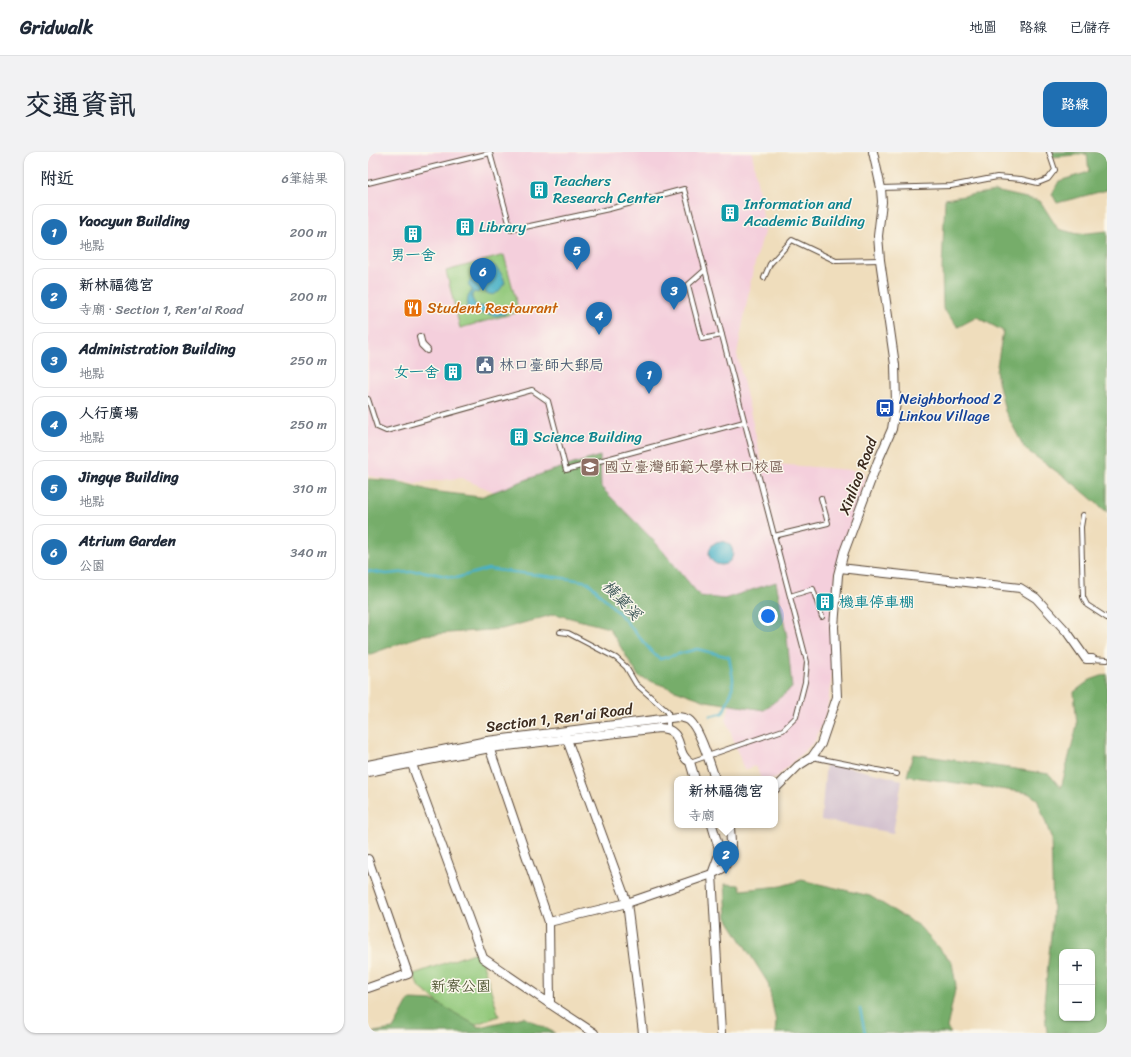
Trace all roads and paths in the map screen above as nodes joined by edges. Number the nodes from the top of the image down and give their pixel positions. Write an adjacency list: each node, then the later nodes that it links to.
1 (873, 152): 4 (street, Xinliao Road)
2 (1049, 152): 4 (lane)
3 (368, 183): 6 (lane)
4 (881, 188): 5 (street, Xinliao Road)
5 (880, 260): 7 (lane); 16 (street, Xinliao Road)
6 (705, 270): 8 (lane); 8 (lane)
7 (764, 278)
8 (722, 335): 12 (lane)
9 (420, 337): 10 (street)
10 (427, 350)
11 (368, 401): 12 (lane)
12 (744, 422): 15 (lane)
13 (821, 498): 15 (lane)
14 (1083, 515): 19 (lane)
15 (774, 536): 17 (lane)
16 (840, 568): 21 (street); 28 (street, Xinliao Road)
17 (790, 596): 18 (lane); 27 (lane)
18 (822, 617)
19 (1107, 618)
20 (560, 632): 23 (lane)
21 (1092, 659): 22 (lane)
22 (1107, 660)
23 (669, 718): 24 (lane); 25 (street, Section 1, Ren'ai Road); 27 (street, Section 1, Ren'ai Road)
24 (668, 730): 25 (street, Section 1, Ren'ai Road); 30 (street)
25 (565, 735): 26 (street, Section 1, Ren'ai Road); 41 (street)
26 (489, 745): 29 (street, Section 1, Ren'ai Road); 42 (street)
27 (707, 756): 30 (lane); 35 (street, Section 1, Ren'ai Road)
28 (812, 757): 33 (lane); 36 (street, Xinliao Road)
29 (410, 760): 31 (street, Section 1, Ren'ai Road); 32 (street, Section 1, Ren'ai Road); 44 (street)
30 (690, 762): 34 (street)
31 (368, 765)
32 (368, 772)
33 (897, 774)
34 (694, 776)
35 (714, 776)
36 (778, 786)
37 (714, 828): 40 (street)
38 (730, 828): 40 (street)
39 (368, 859): 43 (street)
40 (712, 874): 41 (street); 47 (street)
41 (627, 903): 42 (street); 46 (street)
42 (549, 922): 44 (street)
43 (368, 988)
44 (550, 1004): 45 (street)
45 (594, 1033)
46 (643, 1033)
47 (721, 1033)

